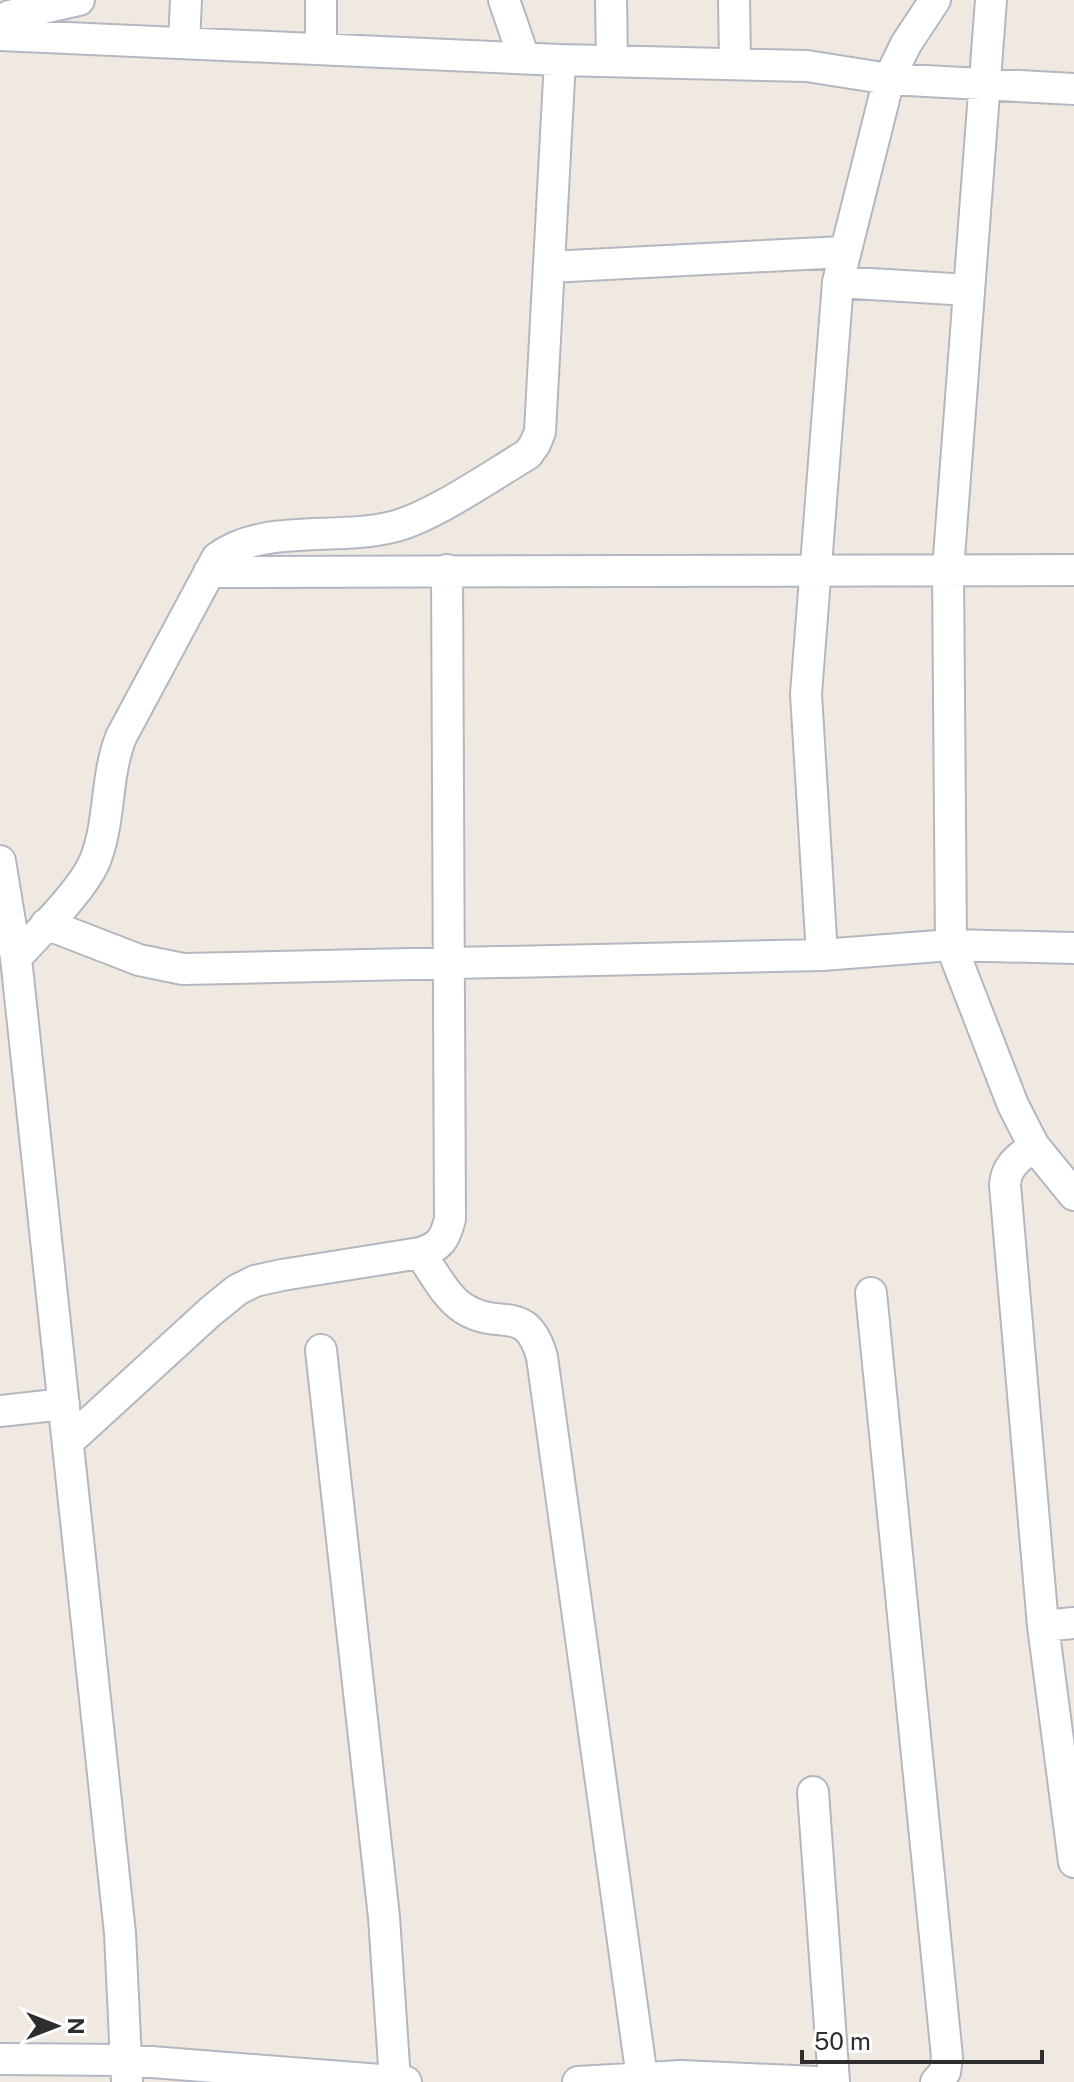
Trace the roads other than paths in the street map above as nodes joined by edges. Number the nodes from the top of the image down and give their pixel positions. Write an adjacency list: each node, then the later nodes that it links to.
1 (79, 0): 9 (street)
2 (186, 0): 10 (street)
3 (321, 0): 11 (street)
4 (504, 0): 12 (street)
5 (611, 0): 14 (street)
6 (734, 0): 15 (street)
7 (935, 0): 16 (street)
8 (991, 0): 17 (street)
9 (6, 22): 10 (street)
10 (184, 43): 11 (street)
11 (321, 48): 12 (street)
12 (524, 58): 13 (street)
13 (560, 60): 14 (street); 20 (street)
14 (612, 61): 15 (street)
15 (735, 63): 16 (street)
16 (889, 79): 17 (street); 19 (street)
17 (983, 86): 18 (street); 22 (street)
18 (1074, 89)
19 (843, 252): 20 (street); 21 (street)
20 (549, 267): 27 (street)
21 (838, 282): 22 (street); 26 (street)
22 (968, 290): 24 (street)
23 (447, 570): 26 (street); 27 (street); 34 (street)
24 (948, 570): 25 (street); 26 (street); 30 (street)
25 (1074, 570)
26 (815, 571): 32 (street)
27 (209, 572): 29 (street)
28 (0, 861): 33 (street)
29 (46, 924): 33 (street); 34 (street)
30 (951, 945): 31 (street); 32 (street); 35 (street)
31 (1074, 948)
32 (822, 955): 34 (street)
33 (16, 958): 40 (street)
34 (450, 963): 37 (street)
35 (1034, 1146): 36 (street); 44 (street)
36 (1074, 1195)
37 (420, 1253): 42 (street); 49 (street)
38 (871, 1293): 55 (street)
39 (321, 1350): 50 (street)
40 (64, 1404): 41 (street); 42 (street)
41 (0, 1411)
42 (68, 1442): 48 (street)
43 (1074, 1623): 44 (street)
44 (1043, 1626): 46 (street)
45 (813, 1792): 54 (street)
46 (1074, 1862)
47 (0, 2059): 48 (street)
48 (126, 2071): 50 (street)
49 (642, 2078): 52 (street); 53 (street)
50 (395, 2081): 51 (street)
51 (406, 2082)
52 (578, 2082)
53 (816, 2082)
54 (834, 2082)
55 (936, 2082)

